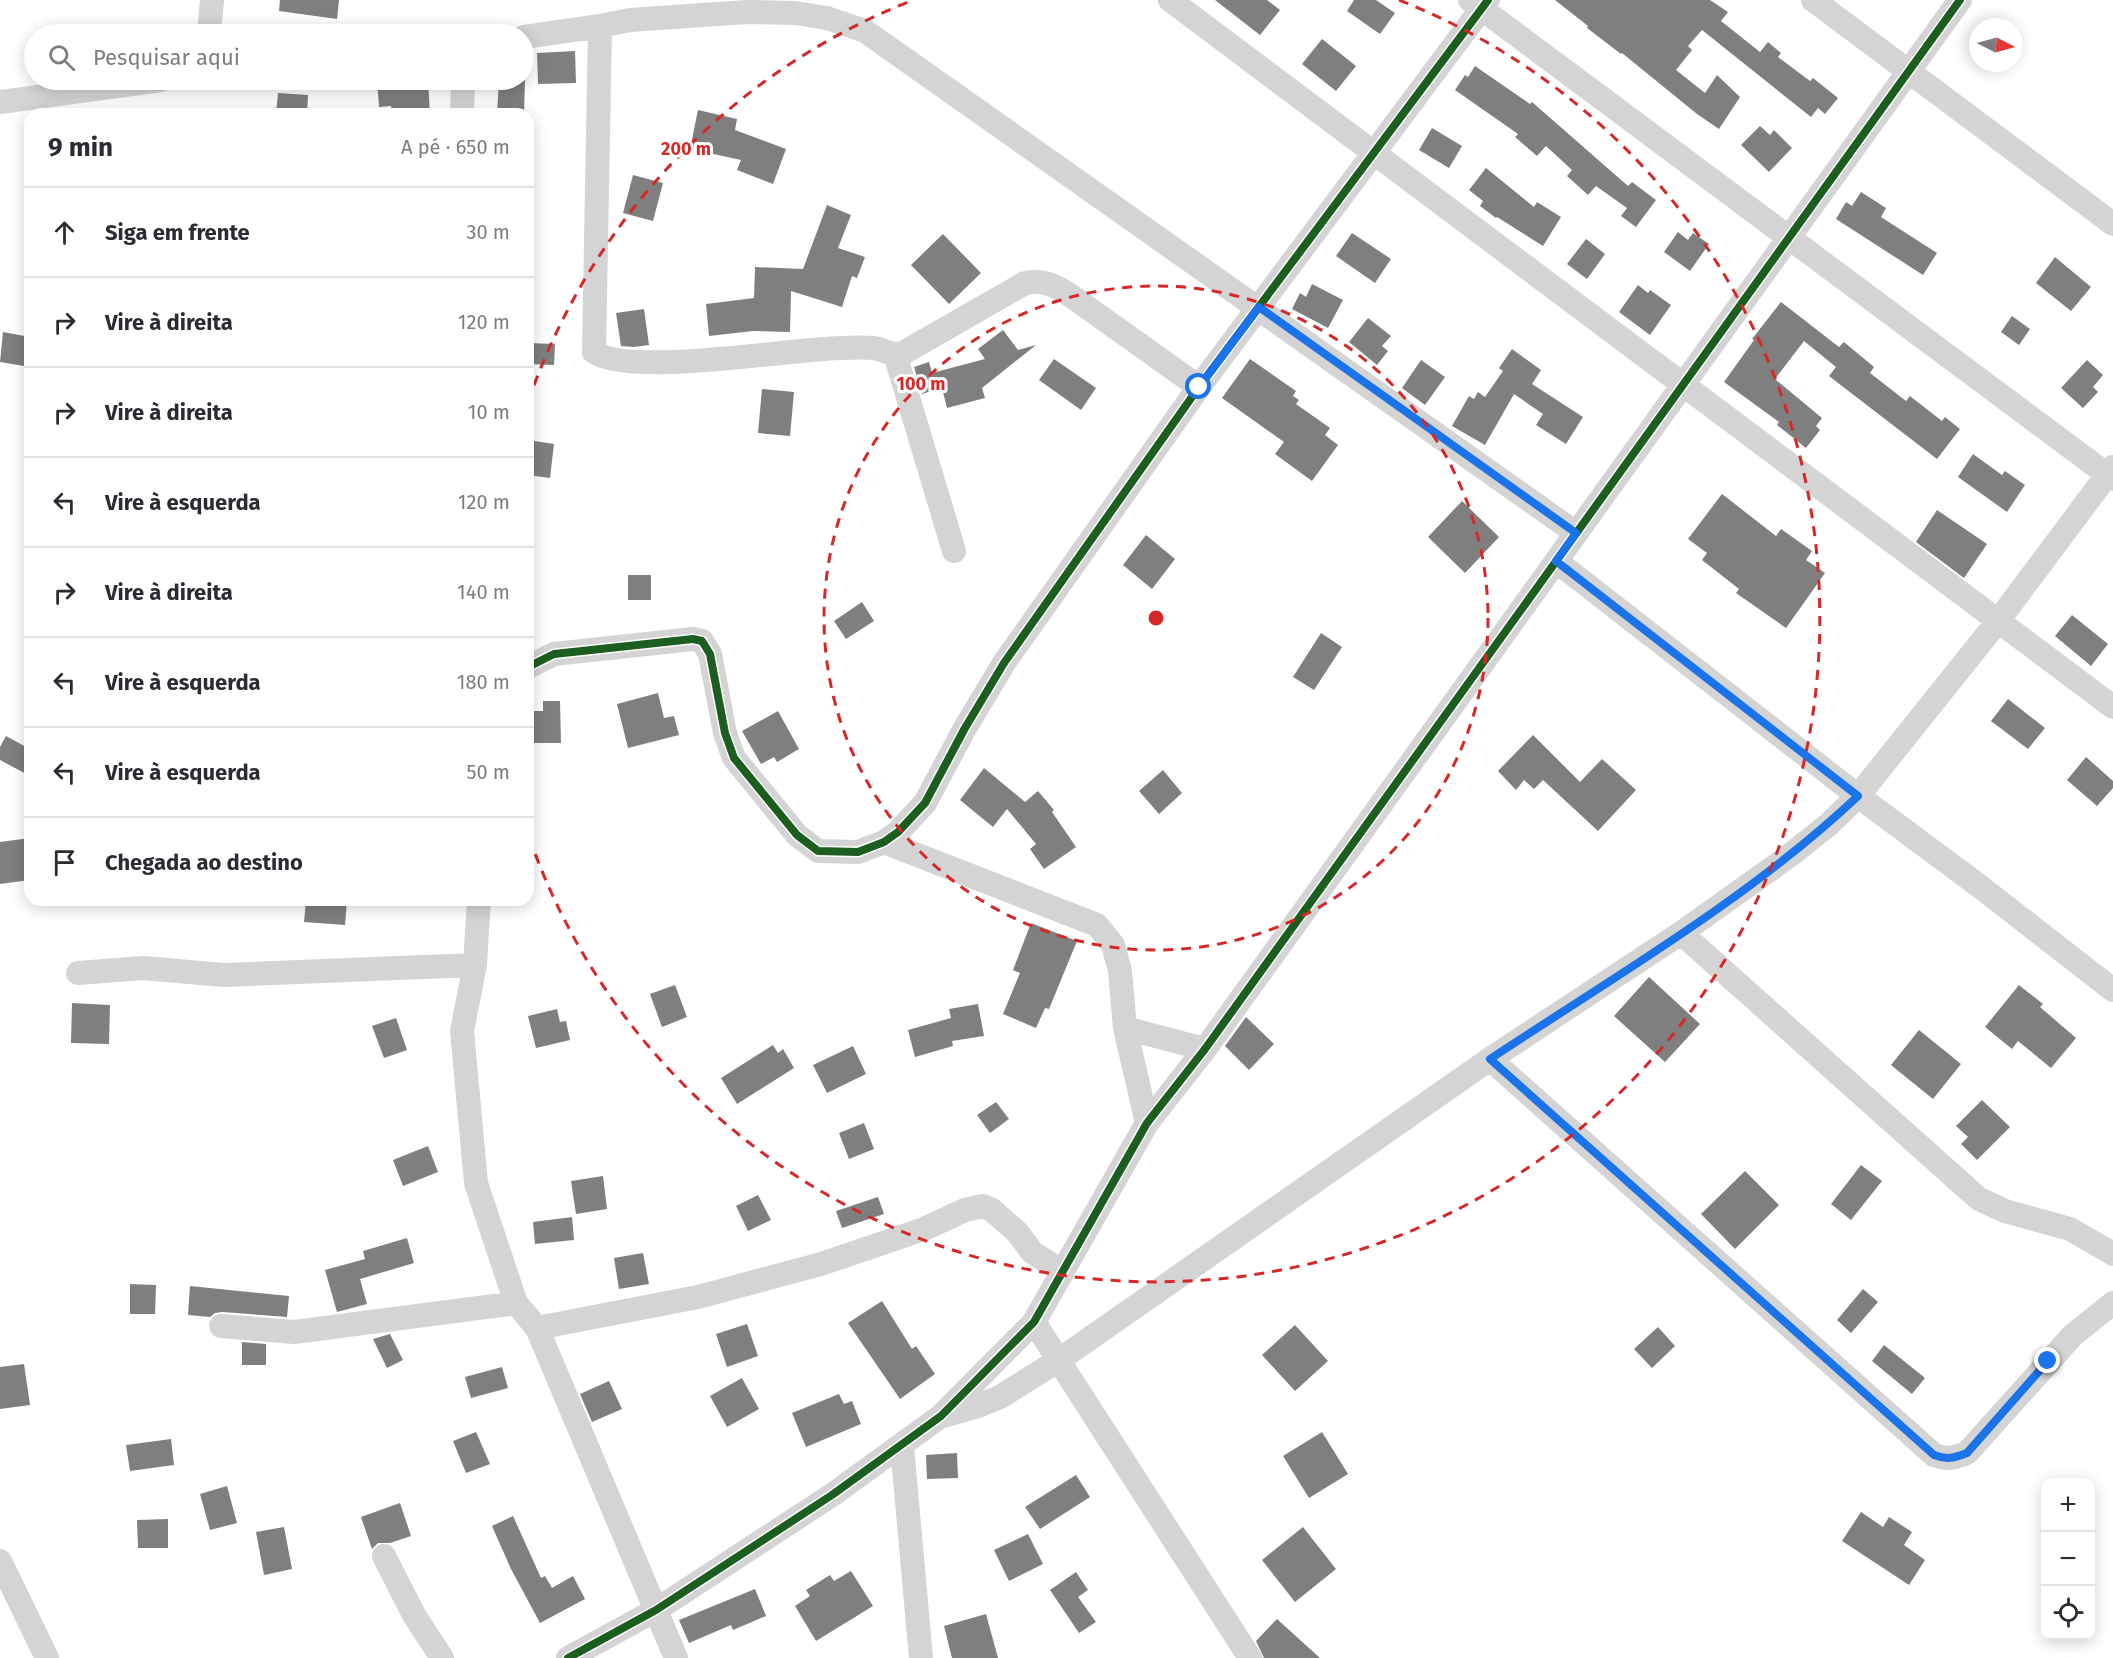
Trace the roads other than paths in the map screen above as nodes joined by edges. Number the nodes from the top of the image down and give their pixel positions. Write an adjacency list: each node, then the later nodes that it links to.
1 (212, 0): 7 (street)
2 (1170, 0): 15 (street)
3 (1813, 0): 10 (street)
4 (1960, 0): 10 (street)
5 (1480, 3): 15 (street); 17 (street)
6 (631, 10): 8 (street); 18 (street)
7 (210, 24)
8 (600, 26): 9 (street); 19 (street)
9 (534, 35)
10 (1909, 72): 16 (street); 17 (street)
11 (88, 90): 13 (street)
12 (463, 90): 14 (street)
13 (0, 102)
14 (462, 108)
15 (1374, 153): 18 (street); 20 (street)
16 (2113, 224)
17 (1789, 237): 20 (street); 22 (street)
18 (1259, 307): 21 (street); 23 (street)
19 (896, 354): 21 (street); 24 (street)
20 (1683, 385): 23 (street); 26 (street)
21 (1199, 387): 30 (street)
22 (2111, 473): 26 (street)
23 (1576, 533): 25 (street)
24 (954, 551)
25 (1556, 561): 29 (street); 37 (street)
26 (1998, 621): 28 (street); 29 (street)
27 (534, 664): 30 (street)
28 (2113, 707)
29 (1858, 796): 32 (street); 35 (street)
30 (884, 842): 36 (street)
31 (479, 906): 33 (street)
32 (1681, 933): 38 (street); 40 (street)
33 (475, 965): 34 (street); 42 (street)
34 (78, 973)
35 (2113, 990)
36 (1125, 1028): 37 (street); 39 (street)
37 (1205, 1049): 39 (street)
38 (1490, 1059): 43 (street); 47 (street)
39 (1147, 1123): 41 (street)
40 (2113, 1254)
41 (1063, 1272): 44 (street); 46 (street)
42 (516, 1303): 45 (street); 46 (street)
43 (2113, 1303)
44 (1034, 1322): 47 (street); 48 (street)
45 (221, 1326)
46 (537, 1328): 52 (street)
47 (1059, 1359): 48 (street); 58 (street)
48 (941, 1416): 49 (street)
49 (902, 1446): 52 (street); 57 (street)
50 (384, 1556): 54 (street)
51 (0, 1561): 53 (street)
52 (656, 1610): 55 (street); 56 (street)
53 (47, 1658)
54 (442, 1658)
55 (568, 1658)
56 (676, 1658)
57 (921, 1658)
58 (1250, 1658)

